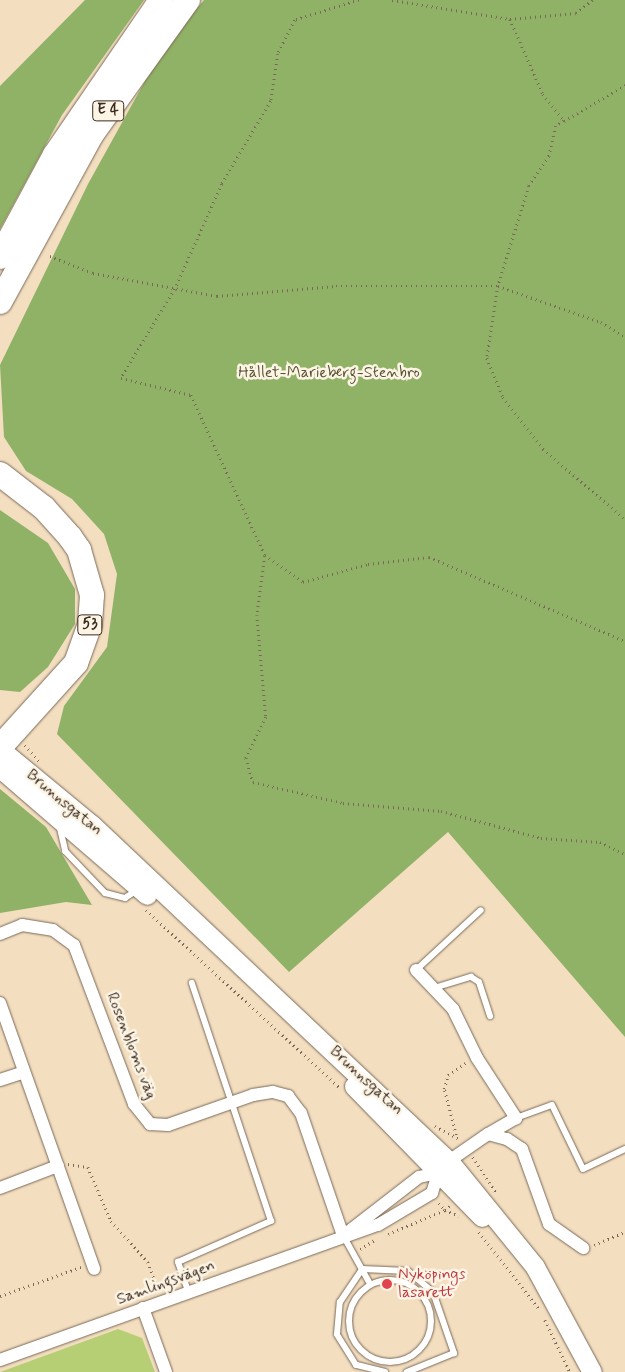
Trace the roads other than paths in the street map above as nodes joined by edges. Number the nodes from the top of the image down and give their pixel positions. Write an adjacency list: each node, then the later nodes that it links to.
1 (161, 0): 3 (highway, E 4)
2 (188, 0): 4 (highway, E 4)
3 (0, 257)
4 (0, 302)
5 (0, 474): 7 (highway)
6 (0, 488): 7 (highway, 53)
7 (26, 496): 8 (highway, 53)
8 (0, 748): 11 (main road, Brunnsgatan)
9 (0, 768): 10 (main road, Brunnsgatan)
10 (59, 820): 11 (main road, Brunnsgatan); 11 (lane, Brunnsgatan)
11 (140, 888): 26 (main road, Brunnsgatan)
12 (481, 910): 14 (lane)
13 (0, 934): 21 (street, Rosenbloms väg)
14 (416, 970): 16 (street)
15 (192, 983): 21 (lane)
16 (434, 988): 18 (lane); 22 (street)
17 (0, 1003): 19 (street)
18 (490, 1016)
19 (24, 1072): 20 (street); 25 (street)
20 (0, 1080)
21 (234, 1102): 28 (street, Rosenbloms väg); 33 (lane)
22 (516, 1118): 23 (street, Samlingsvägen); 24 (lane)
23 (488, 1134): 26 (street, Samlingsvägen); 29 (street)
24 (625, 1149)
25 (58, 1166): 27 (street); 30 (street)
26 (443, 1167): 28 (street, Samlingsvägen); 28 (street, Samlingsvägen); 39 (main road, Brunnsgatan)
27 (0, 1188)
28 (343, 1236): 31 (lane); 33 (street, Samlingsvägen)
29 (583, 1248)
30 (93, 1266)
31 (362, 1269): 32 (lane); 37 (lane); 38 (lane)
32 (370, 1284): 32 (lane)
33 (188, 1291): 34 (street, Samlingsvägen)
34 (143, 1308): 35 (street, Samlingsvägen); 36 (street)
35 (0, 1360)
36 (166, 1372)
37 (385, 1372)
38 (407, 1372)
39 (592, 1372)

